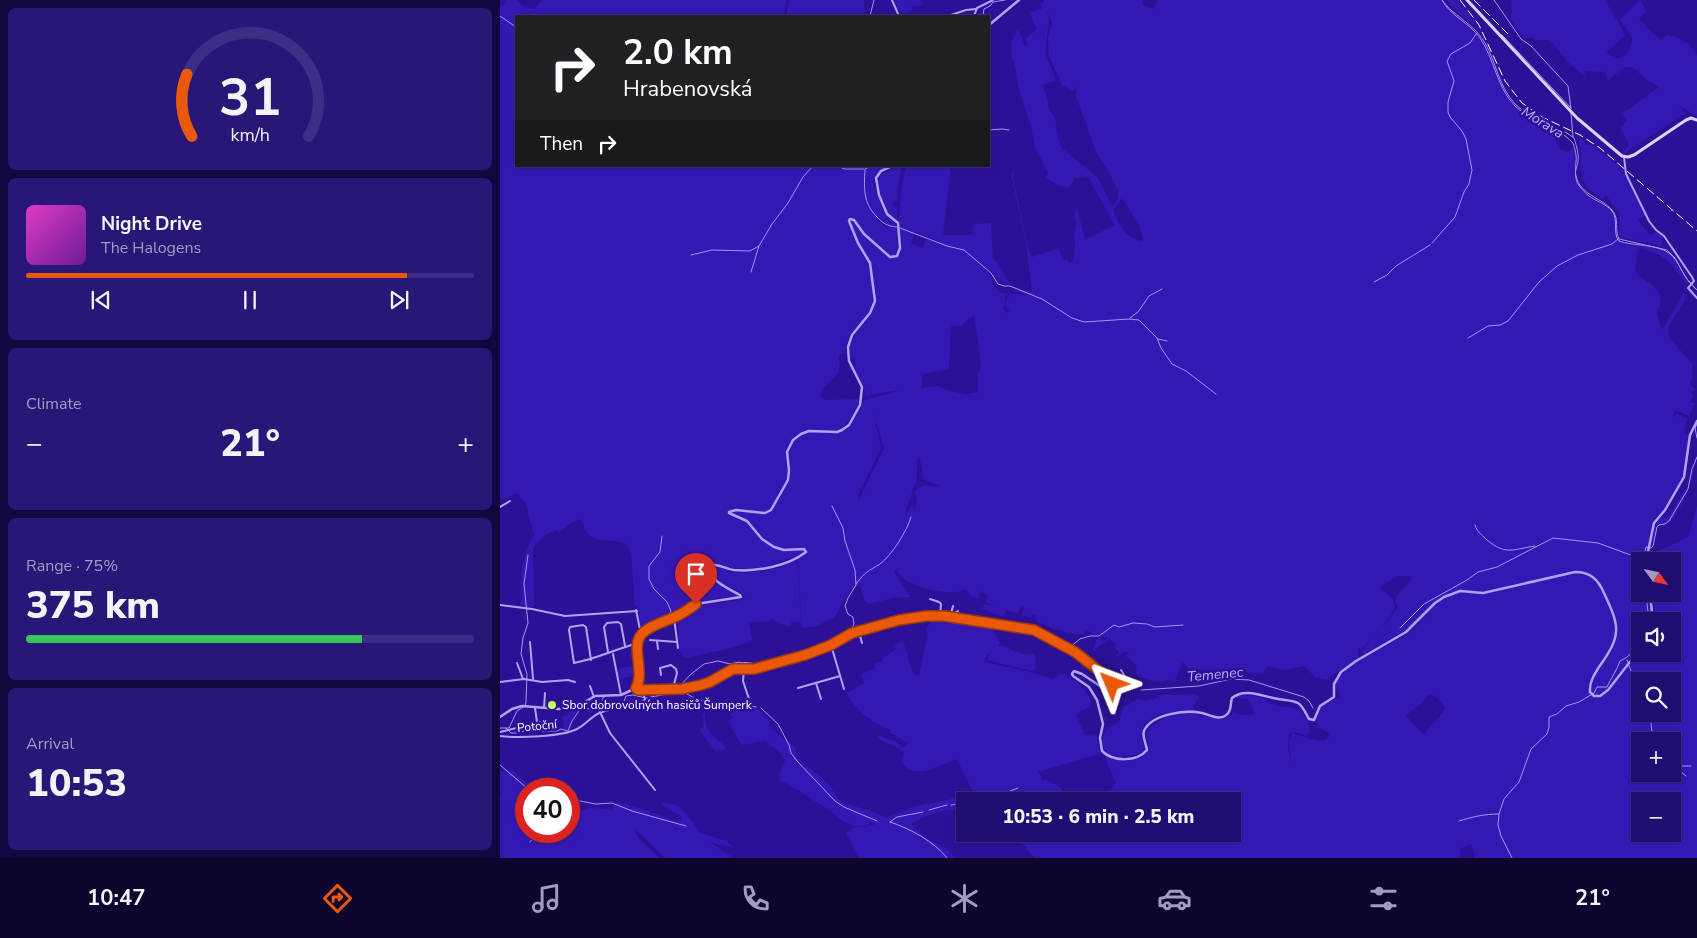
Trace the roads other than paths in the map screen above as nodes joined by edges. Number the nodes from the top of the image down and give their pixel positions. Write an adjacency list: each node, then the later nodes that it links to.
1 (892, 0): 6 (street)
2 (993, 0): 5 (street)
3 (1019, 0): 9 (street)
4 (1467, 0): 11 (main road)
5 (976, 9): 7 (street); 8 (street)
6 (899, 15)
7 (951, 15)
8 (974, 15)
9 (990, 23)
10 (1697, 120): 11 (main road)
11 (1624, 156): 13 (street)
12 (890, 167): 25 (street)
13 (1697, 298): 14 (street)
14 (1697, 302)
15 (1697, 421): 18 (street)
16 (510, 501): 17 (street)
17 (500, 507)
18 (1648, 552)
19 (930, 599): 23 (street)
20 (500, 606): 27 (street)
21 (953, 606): 24 (street)
22 (958, 611): 24 (street)
23 (940, 615): 24 (street); 26 (street)
24 (950, 616): 41 (street)
25 (674, 618): 27 (street); 31 (street)
26 (859, 632): 33 (street); 34 (street)
27 (641, 634): 32 (street)
28 (650, 640): 29 (street)
29 (657, 641): 31 (street); 37 (street)
30 (530, 642): 50 (street)
31 (678, 642): 36 (street)
32 (638, 643): 35 (street); 56 (street)
33 (862, 643)
34 (831, 645): 44 (street); 48 (street)
35 (625, 646): 38 (street); 38 (street)
36 (678, 648)
37 (658, 649)
38 (608, 652): 40 (street)
39 (613, 654): 62 (street)
40 (591, 660): 40 (street)
41 (1631, 660)
42 (517, 663): 49 (street)
43 (744, 663): 44 (street)
44 (756, 667): 45 (street)
45 (744, 670): 57 (street); 65 (street)
46 (1121, 670): 55 (street)
47 (662, 675): 57 (street)
48 (840, 676): 53 (street); 59 (street)
49 (523, 679): 50 (street); 51 (street)
50 (533, 679): 52 (street)
51 (500, 682)
52 (574, 682)
53 (816, 683): 58 (street); 66 (street)
54 (590, 686): 64 (street)
55 (1128, 686)
56 (636, 688): 60 (street); 62 (street)
57 (673, 688): 60 (street)
58 (798, 688)
59 (844, 689)
60 (642, 690): 69 (street, Potoční)
61 (545, 692): 68 (street)
62 (621, 695): 63 (street)
63 (604, 696): 64 (street); 69 (street)
64 (594, 697): 68 (street)
65 (749, 699)
66 (821, 699)
67 (535, 708): 68 (street); 70 (street); 71 (street)
68 (544, 709)
69 (600, 712): 74 (street, Potoční); 75 (street)
70 (500, 717)
71 (537, 722): 72 (street); 73 (street)
72 (542, 722)
73 (500, 732)
74 (500, 736)
75 (656, 790)

